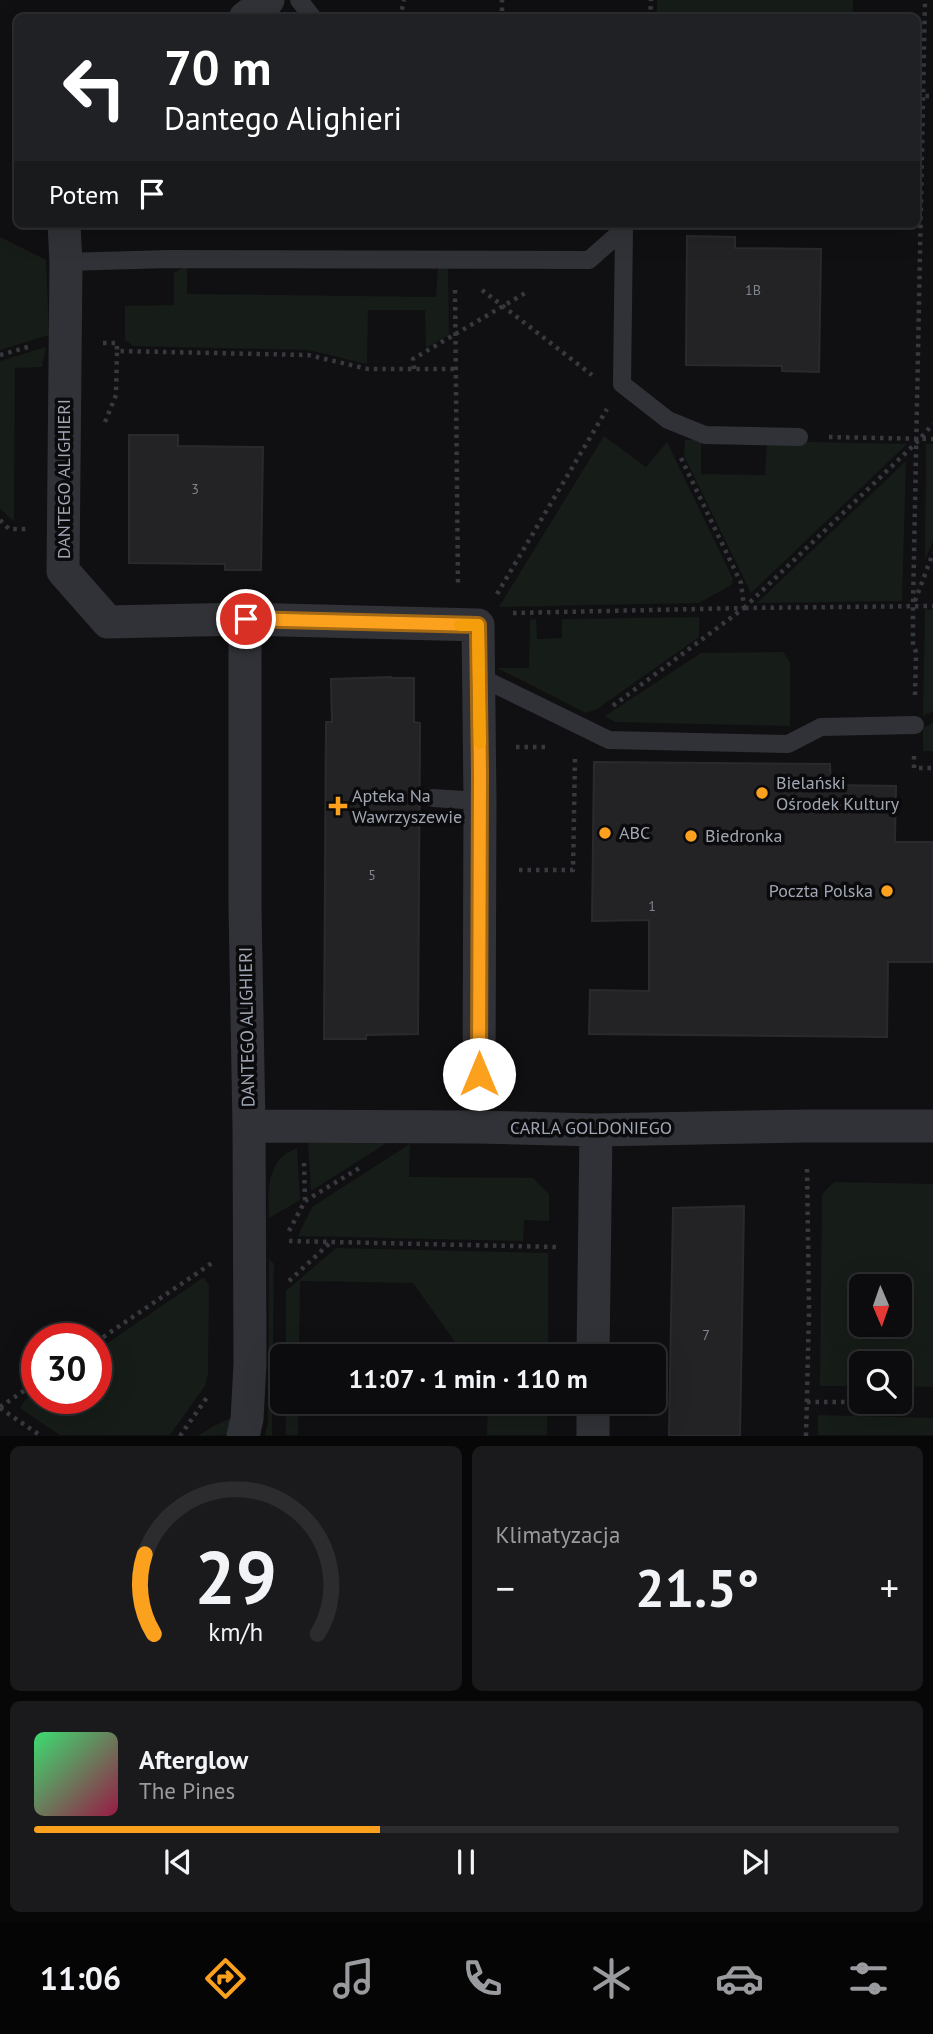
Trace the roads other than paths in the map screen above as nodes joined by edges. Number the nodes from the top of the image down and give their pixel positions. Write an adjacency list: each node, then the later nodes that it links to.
1 (299, 0): 2 (lane)
2 (310, 14)
3 (64, 228): 6 (street, DANTEGO ALIGHIERI)
4 (621, 228): 6 (lane)
5 (622, 228): 7 (lane)
6 (66, 262): 8 (street, DANTEGO ALIGHIERI)
7 (799, 437)
8 (246, 619): 9 (street, DANTEGO ALIGHIERI); 14 (street, DANTEGO ALIGHIERI)
9 (480, 677): 10 (lane); 12 (street)
10 (915, 725)
11 (433, 798): 12 (lane)
12 (480, 801): 13 (street)
13 (479, 1074)
14 (249, 1126): 16 (street, CARLA GOLDONIEGO); 19 (street, DANTEGO ALIGHIERI)
15 (933, 1126): 16 (street, CARLA GOLDONIEGO)
16 (596, 1130): 17 (street)
17 (593, 1344)
18 (593, 1414): 20 (street)
19 (243, 1436)
20 (593, 1436)

